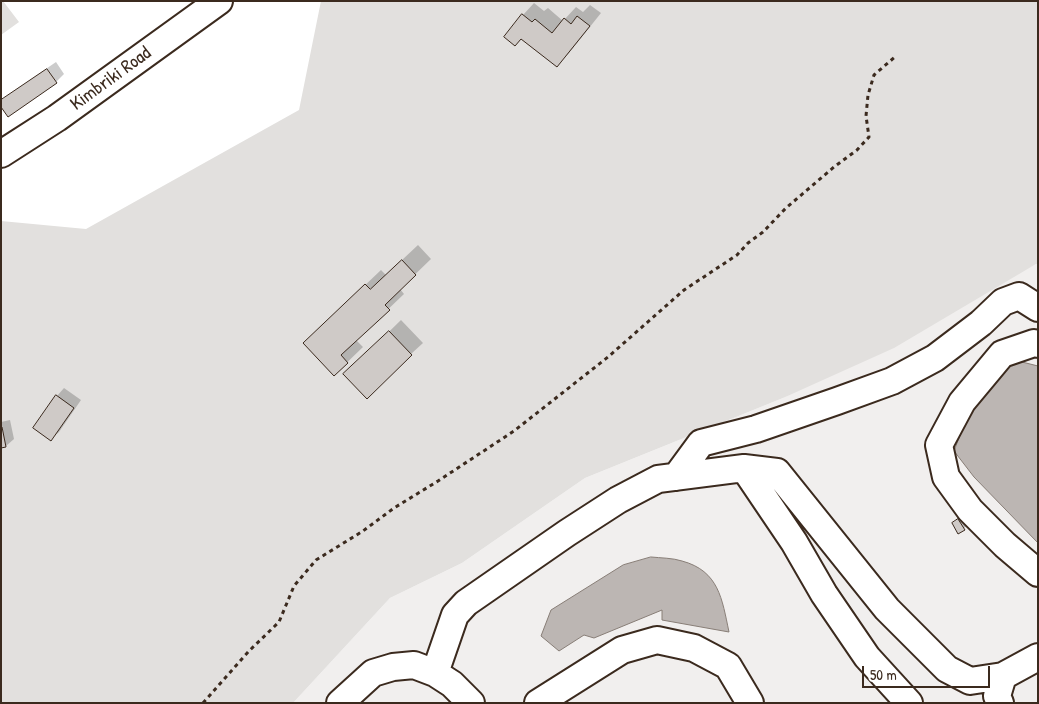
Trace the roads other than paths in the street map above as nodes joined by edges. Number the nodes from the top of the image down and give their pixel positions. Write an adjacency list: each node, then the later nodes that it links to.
1 (219, 1): 2 (street, Kimbriki Road)
2 (1, 154)
3 (1038, 308): 6 (street)
4 (1038, 344): 7 (street)
5 (744, 468): 6 (street); 11 (street); 17 (street)
6 (676, 477): 10 (street)
7 (1038, 574)
8 (1038, 657): 11 (street)
9 (728, 666): 14 (street); 15 (street); 16 (street)
10 (435, 673): 12 (street); 13 (street)
11 (1003, 676): 18 (street)
12 (340, 703)
13 (471, 703)
14 (538, 703)
15 (750, 703)
16 (770, 703)
17 (909, 703)
18 (1000, 703)

